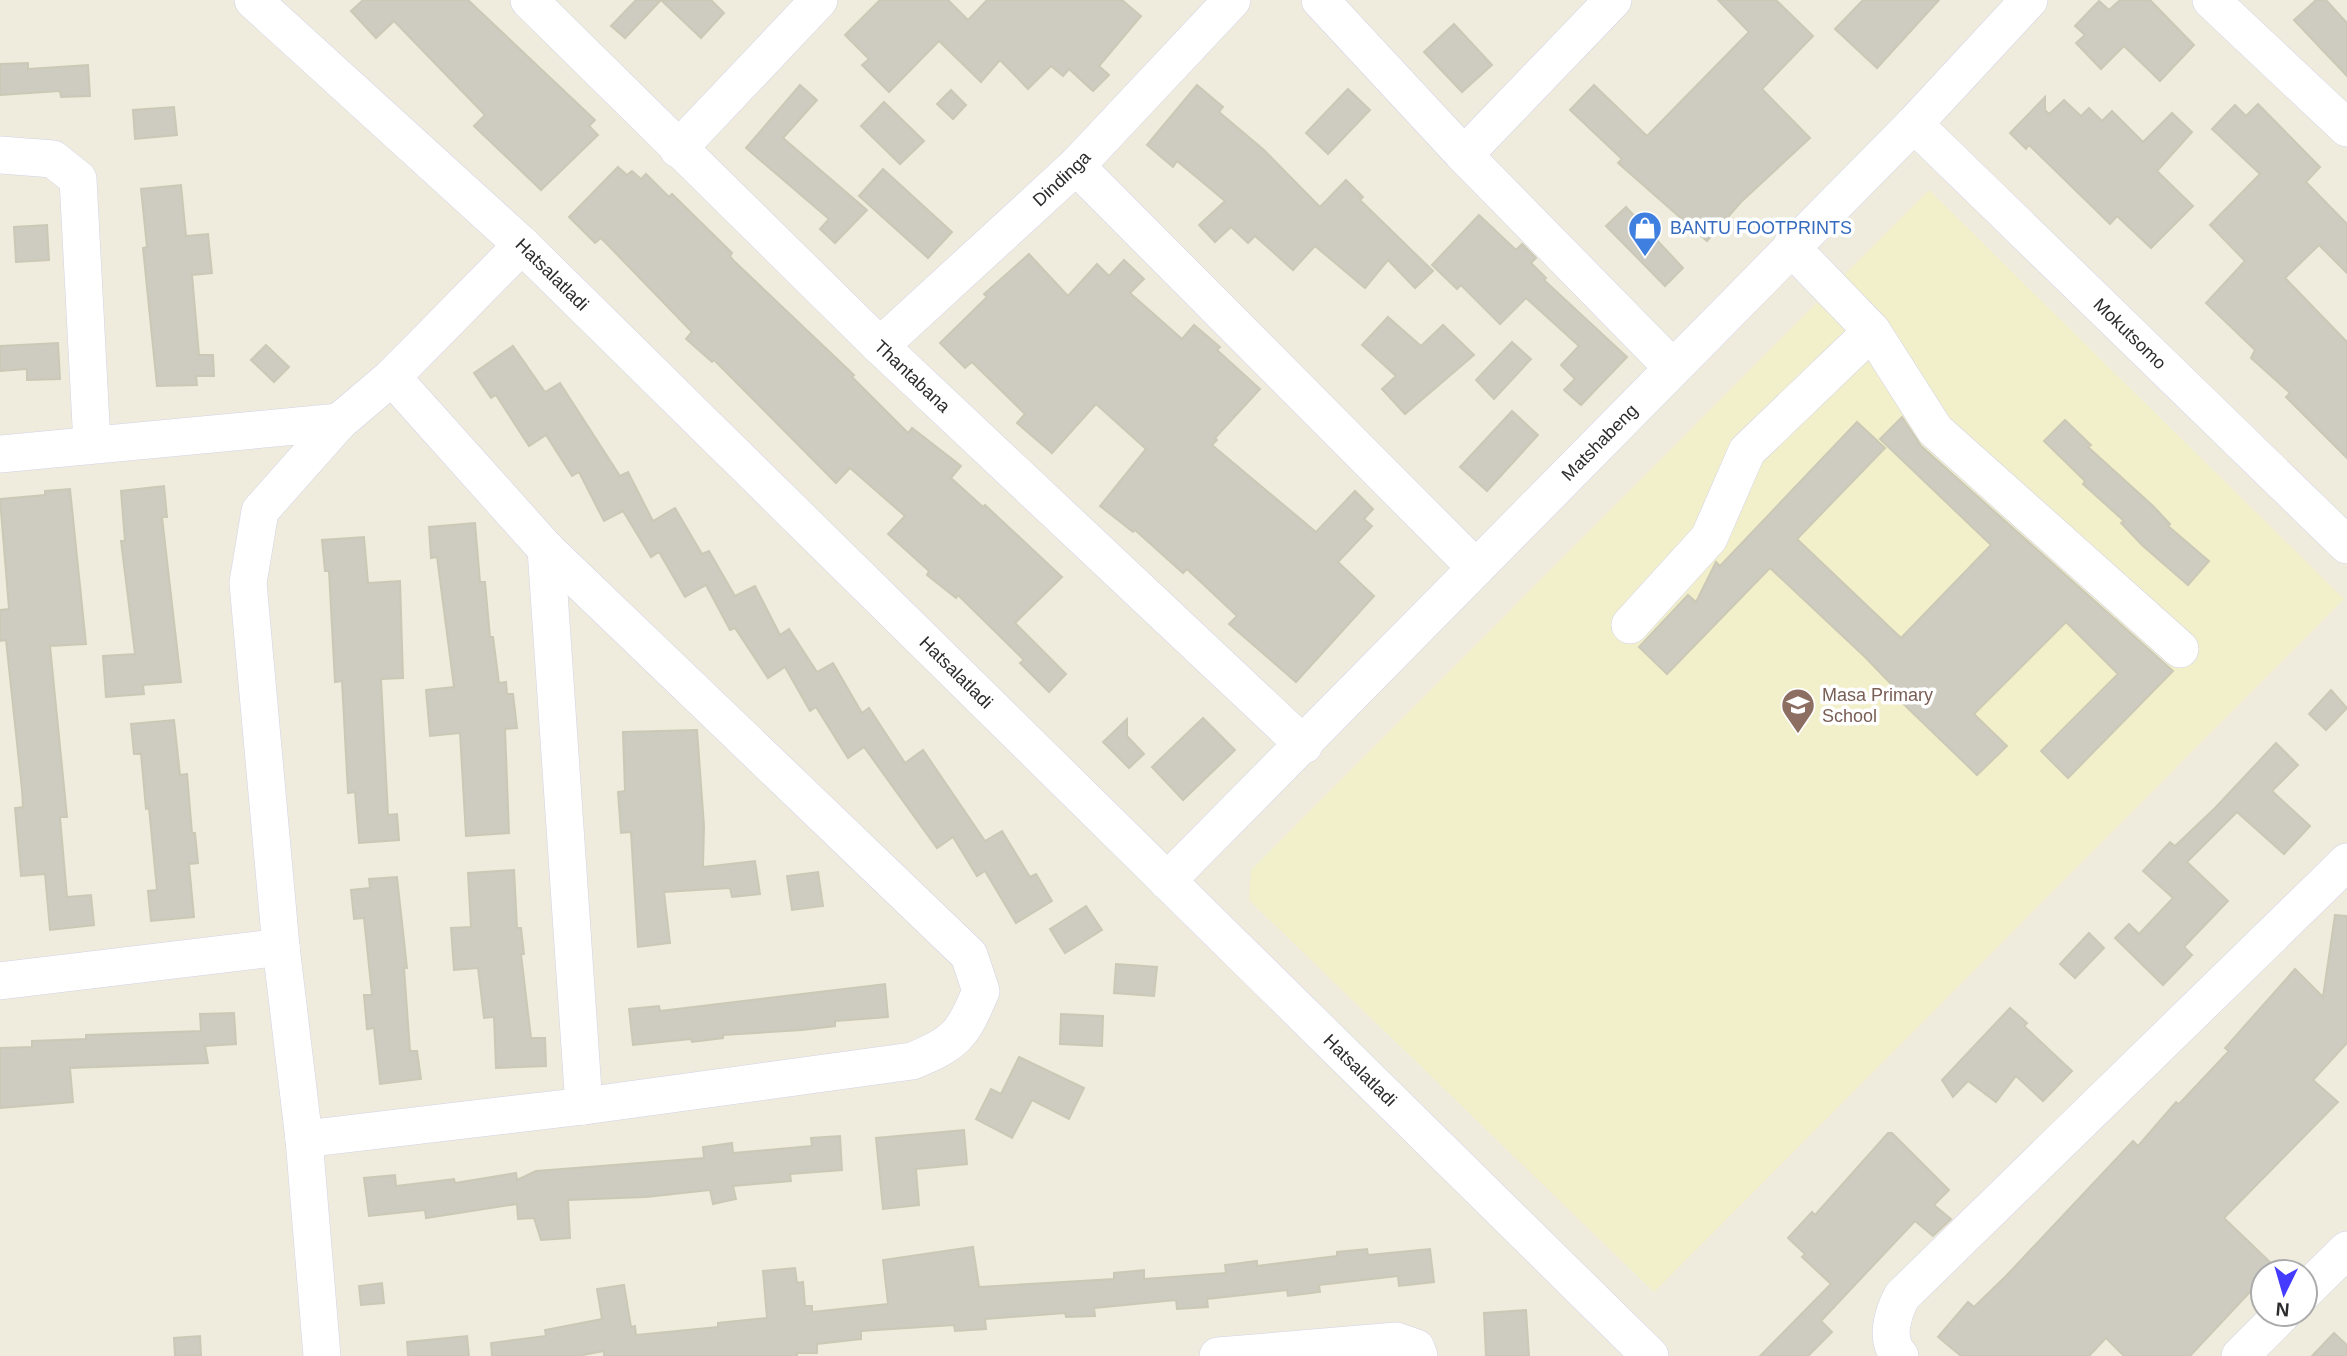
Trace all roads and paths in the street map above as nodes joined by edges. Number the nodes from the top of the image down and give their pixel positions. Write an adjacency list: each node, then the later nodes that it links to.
1 (253, 0): 15 (street, Hatsalatladi)
2 (529, 0): 11 (street, Thantabana)
3 (819, 0): 11 (street)
4 (1232, 0): 14 (street, Dindinga)
5 (1320, 0): 13 (street)
6 (1613, 0): 13 (street)
7 (2029, 0): 9 (street, Matshabeng)
8 (2223, 4): 10 (street)
9 (1914, 124): 16 (street, Matshabeng); 24 (street, Mokutsomo)
10 (2347, 128)
11 (678, 149): 18 (street, Thantabana)
12 (0, 155): 22 (street)
13 (1464, 155): 19 (street)
14 (1076, 166): 18 (street, Dindinga); 26 (street)
15 (522, 245): 20 (street); 31 (street, Hatsalatladi)
16 (1791, 247): 17 (street); 19 (street, Matshabeng)
17 (1872, 331): 27 (street); 28 (street)
18 (880, 346): 29 (street, Thantabana)
19 (1671, 366): 26 (street, Matshabeng)
20 (392, 377): 21 (street); 25 (street)
21 (339, 422): 22 (street); 32 (street)
22 (92, 444): 23 (street)
23 (0, 454)
24 (2347, 545)
25 (546, 549): 34 (street); 34 (street)
26 (1476, 568): 29 (street, Matshabeng)
27 (1630, 625)
28 (2179, 649)
29 (1304, 745): 31 (street, Matshabeng)
30 (2347, 862): 43 (street)
31 (1167, 881): 42 (street, Hatsalatladi)
32 (281, 947): 33 (street); 35 (street)
33 (0, 981)
34 (584, 1106): 35 (street)
35 (304, 1139): 39 (street)
36 (2347, 1250): 37 (street)
37 (2319, 1277)
38 (2268, 1328): 44 (street)
39 (322, 1356)
40 (1217, 1356): 41 (street)
41 (1419, 1356)
42 (1650, 1356)
43 (1900, 1356)
44 (2239, 1356)

